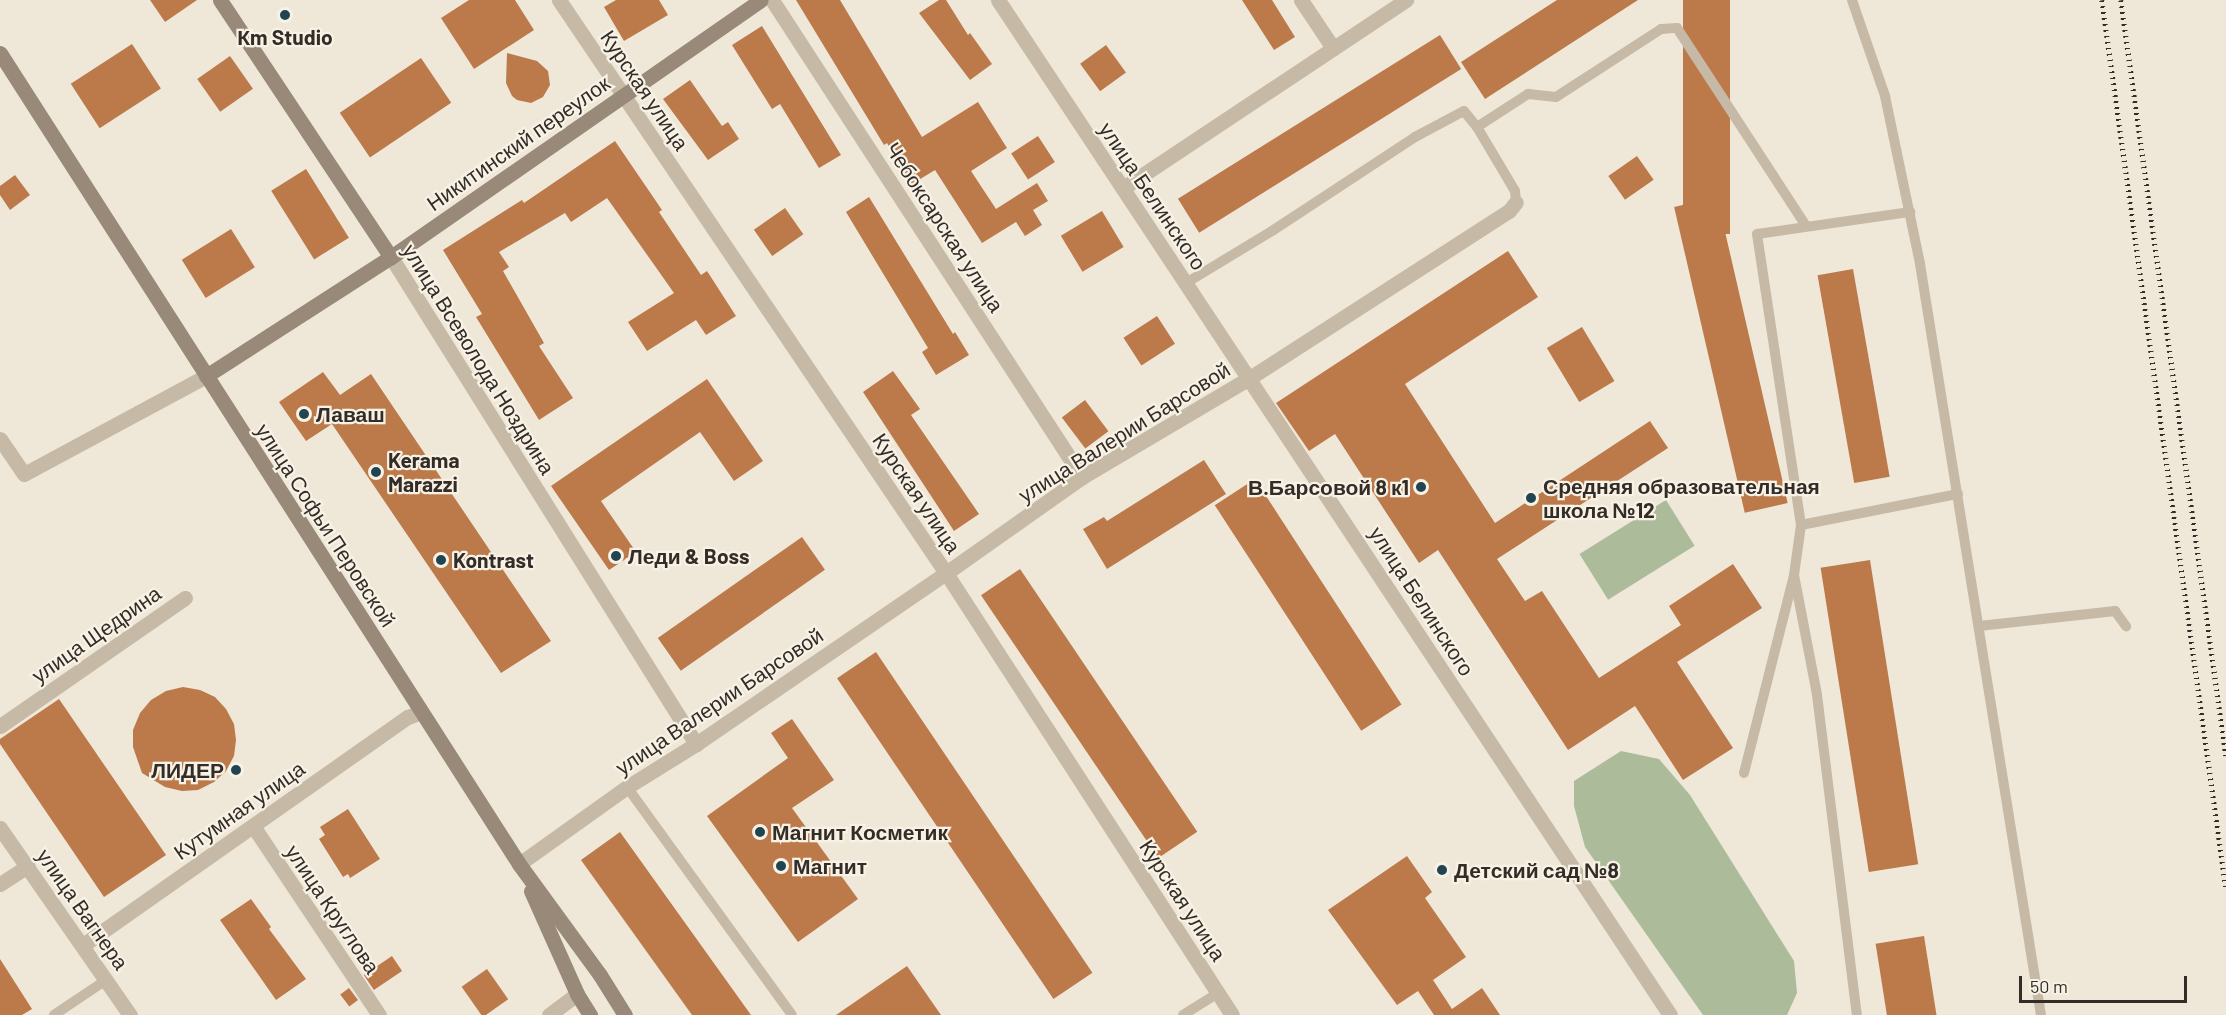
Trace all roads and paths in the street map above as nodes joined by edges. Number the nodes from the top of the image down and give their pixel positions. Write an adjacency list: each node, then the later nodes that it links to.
1 (220, 0): 17 (main road, улица Всеволода Ноздрина)
2 (559, 0): 11 (street, Курская улица)
3 (761, 0): 11 (main road, Никитинский переулок)
4 (772, 0): 22 (street, Чебоксарская улица)
5 (998, 0): 13 (street, улица Белинского)
6 (1301, 0): 9 (street)
7 (1406, 0): 9 (street)
8 (1852, 0): 15 (lane)
9 (1333, 48): 13 (street)
10 (0, 53): 19 (main road, улица Софьи Перовской)
11 (624, 96): 17 (main road, Никитинский переулок); 25 (street, Курская улица)
12 (1477, 127): 14 (lane); 16 (lane); 18 (lane)
13 (1123, 188): 18 (street, улица Белинского)
14 (1516, 202): 20 (street, улица Валерии Барсовой)
15 (1910, 212): 16 (lane); 23 (lane)
16 (1806, 226): 24 (lane)
17 (391, 257): 19 (main road, Никитинский переулок); 32 (street, улица Всеволода Ноздрина)
18 (1186, 283): 20 (street, улица Белинского)
19 (206, 376): 21 (street); 30 (main road, улица Софьи Перовской)
20 (1248, 379): 22 (street, улица Валерии Барсовой); 53 (street, улица Белинского)
21 (0, 440)
22 (1082, 477): 25 (street, улица Валерии Барсовой)
23 (1958, 494): 24 (lane); 28 (lane)
24 (1801, 525): 26 (lane)
25 (946, 573): 32 (street, улица Валерии Барсовой); 42 (street, Курская улица)
26 (1794, 575): 33 (lane); 54 (lane)
27 (185, 598): 31 (street, улица Щедрина)
28 (1979, 626): 29 (lane); 55 (lane)
29 (2126, 626)
30 (421, 712): 35 (street, Кутумная улица); 37 (main road, улица Софьи Перовской)
31 (0, 726)
32 (696, 744): 34 (street, улица Валерии Барсовой)
33 (1744, 773)
34 (627, 787): 37 (street, улица Валерии Барсовой); 50 (lane)
35 (253, 826): 40 (street, Кутумная улица); 46 (street, улица Круглова)
36 (0, 828): 38 (street, улица Вагнера)
37 (519, 864): 43 (main road); 49 (main road, улица Софьи Перовской)
38 (28, 866): 39 (street); 40 (street, улица Вагнера)
39 (0, 884)
40 (82, 945): 41 (street, улица Вагнера)
41 (106, 980): 44 (lane); 45 (street, улица Вагнера)
42 (1218, 993): 51 (lane); 52 (street, Курская улица)
43 (577, 994): 47 (street); 48 (main road)
44 (54, 1015)
45 (130, 1015)
46 (379, 1015)
47 (549, 1015)
48 (590, 1015)
49 (625, 1015)
50 (792, 1015)
51 (1183, 1015)
52 (1232, 1015)
53 (1670, 1015)
54 (1857, 1015)
55 (2041, 1015)

